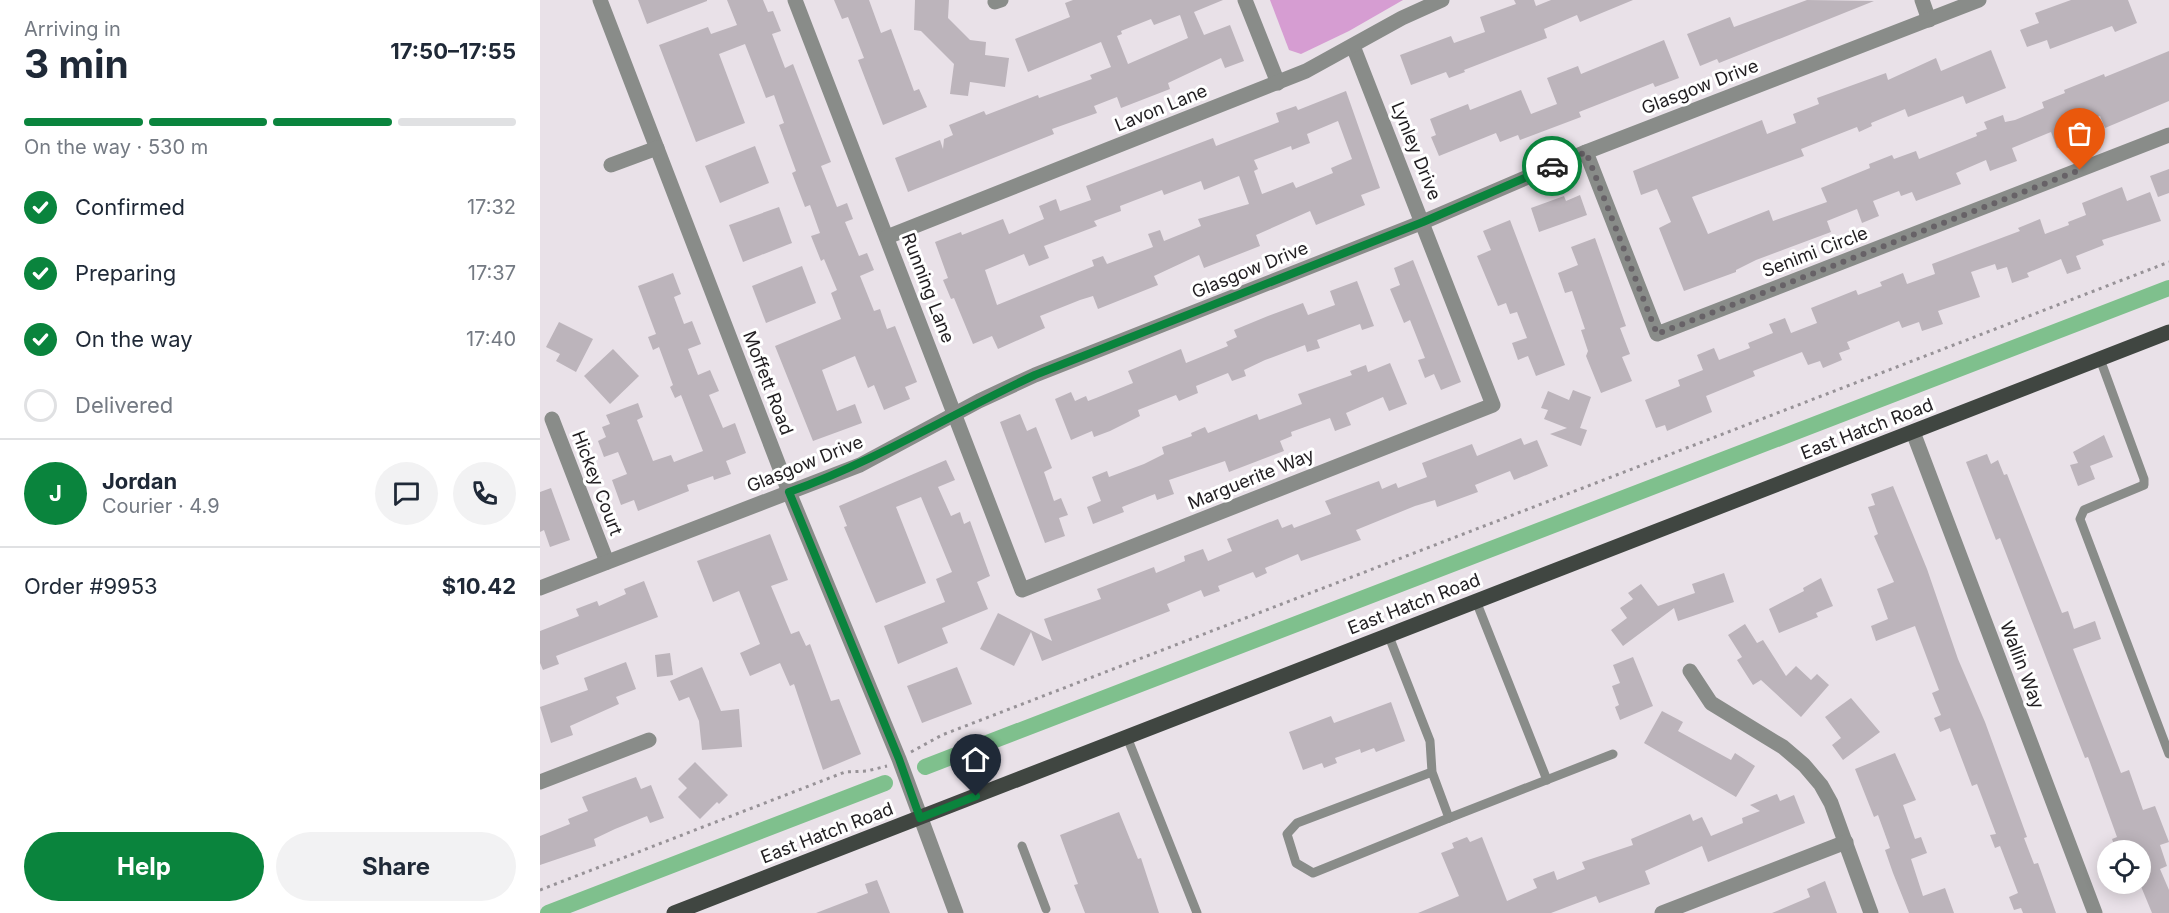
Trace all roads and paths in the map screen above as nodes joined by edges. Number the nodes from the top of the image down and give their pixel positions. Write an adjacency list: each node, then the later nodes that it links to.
1 (600, 0): 11 (street, Moffett Road)
2 (795, 0): 15 (street, Running Lane)
3 (1245, 0): 9 (street)
4 (1442, 0): 8 (street, Lavon Lane)
5 (1922, 0): 7 (street)
6 (1980, 0): 7 (street, Glasgow Drive)
7 (1929, 20): 12 (street, Glasgow Drive)
8 (1353, 46): 9 (street, Lavon Lane); 14 (street, Lynley Drive)
9 (1278, 83): 15 (street, Lavon Lane)
10 (2169, 135): 12 (street, Senimi Circle)
11 (657, 148): 13 (street); 23 (street, Moffett Road)
12 (1586, 152): 14 (street, Glasgow Drive)
13 (611, 165)
14 (1423, 222): 19 (street, Lynley Drive); 20 (street, Glasgow Drive)
15 (887, 237): 20 (street, Running Lane)
16 (2169, 262): 32 (path)
17 (2169, 332): 18 (main road, East Hatch Road)
18 (2100, 359): 22 (main road, East Hatch Road); 34 (lane)
19 (1493, 405): 26 (street, Marguerite Way)
20 (955, 414): 23 (street, Glasgow Drive); 26 (street, Running Lane)
21 (552, 419): 24 (street, Hickey Court)
22 (1913, 432): 27 (main road, East Hatch Road); 51 (street, Wallin Way)
23 (789, 492): 24 (street, Glasgow Drive); 39 (street, Moffett Road)
24 (607, 562): 25 (street, Glasgow Drive)
25 (540, 588)
26 (1022, 590)
27 (1476, 601): 28 (main road, East Hatch Road); 37 (lane)
28 (1388, 634): 30 (main road, East Hatch Road); 36 (lane)
29 (1690, 671): 41 (street)
30 (1127, 737): 39 (main road, East Hatch Road); 48 (lane)
31 (649, 741): 38 (street)
32 (911, 752)
33 (1612, 754): 37 (lane)
34 (2169, 754)
35 (887, 766): 43 (path)
36 (1432, 772): 40 (lane); 40 (lane)
37 (1547, 780): 40 (lane)
38 (540, 782)
39 (920, 818): 45 (main road, East Hatch Road); 46 (street, Moffett Road)
40 (1449, 818)
41 (1846, 842): 49 (street); 50 (street)
42 (1022, 846): 44 (lane)
43 (540, 890)
44 (1047, 911): 47 (lane)
45 (674, 913)
46 (956, 913)
47 (1035, 913)
48 (1197, 913)
49 (1662, 913)
50 (1871, 913)
51 (2095, 913)

